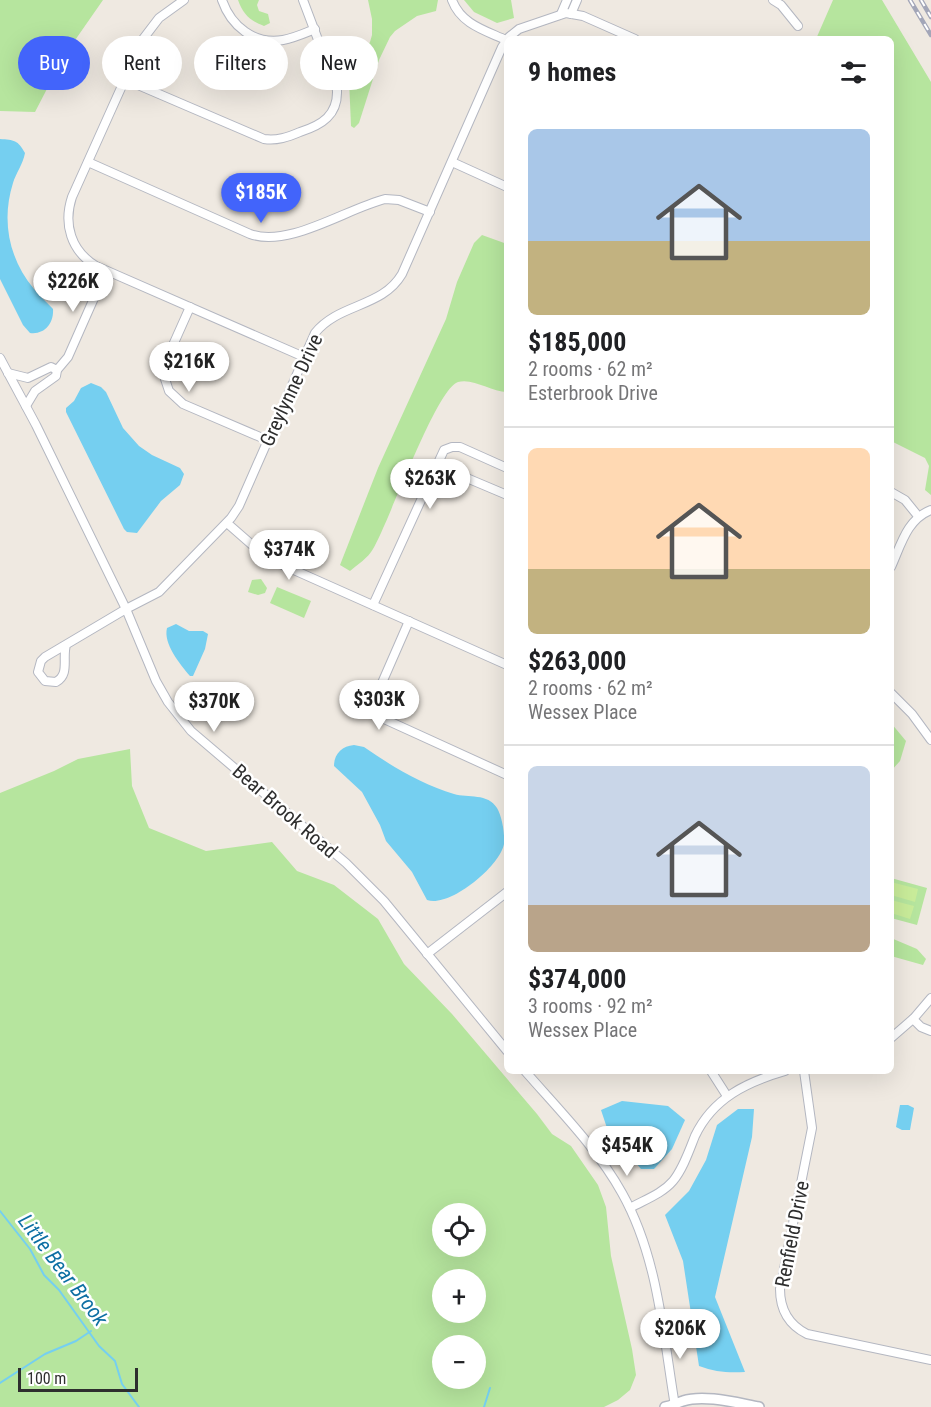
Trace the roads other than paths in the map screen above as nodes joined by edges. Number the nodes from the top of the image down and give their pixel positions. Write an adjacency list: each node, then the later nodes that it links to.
1 (184, 0): 12 (street)
2 (222, 0): 11 (street)
3 (303, 0): 11 (street)
4 (452, 0): 15 (street)
5 (567, 0): 8 (street)
6 (577, 0): 9 (street)
7 (773, 0): 10 (street)
8 (561, 14): 9 (street); 13 (street)
9 (571, 14): 14 (street)
10 (798, 26)
11 (315, 29): 18 (street)
12 (145, 36)
13 (511, 36)
14 (628, 36)
15 (504, 39)
16 (504, 45): 20 (street, Greylynne Drive)
17 (119, 90): 19 (street)
18 (149, 90)
19 (88, 162): 22 (street); 23 (street)
20 (452, 162): 21 (street); 22 (street, Greylynne Drive)
21 (504, 186)
22 (430, 212): 25 (street, Greylynne Drive)
23 (106, 271): 24 (street); 27 (street)
24 (190, 307): 25 (street); 30 (street)
25 (304, 357): 30 (street, Greylynne Drive)
26 (0, 358): 28 (street, Bear Brook Road)
27 (57, 370): 28 (street); 29 (street)
28 (8, 373): 29 (street, Bear Brook Road)
29 (26, 406): 40 (street, Bear Brook Road)
30 (267, 440): 37 (street, Greylynne Drive)
31 (436, 465): 32 (street); 33 (street); 39 (street)
32 (504, 467)
33 (504, 494)
34 (894, 494): 36 (street)
35 (931, 510): 36 (street)
36 (918, 516): 38 (street)
37 (226, 523): 39 (street); 40 (street, Greylynne Drive)
38 (894, 561)
39 (373, 605): 41 (street)
40 (126, 609): 42 (street, Greylynne Drive); 48 (street, Bear Brook Road)
41 (409, 621): 43 (street); 46 (street)
42 (66, 645): 42 (street, Greylynne Drive)
43 (504, 664)
44 (894, 696): 45 (street)
45 (931, 740)
46 (504, 774)
47 (504, 894): 48 (street)
48 (428, 954): 53 (street, Bear Brook Road)
49 (931, 998): 50 (street)
50 (913, 1019): 51 (street); 52 (street)
51 (931, 1032)
52 (894, 1035)
53 (504, 1047)
54 (528, 1074): 59 (street)
55 (713, 1074): 58 (street)
56 (776, 1074): 58 (street)
57 (804, 1074): 60 (street, Renfield Drive)
58 (727, 1096): 59 (street)
59 (630, 1208): 61 (street)
60 (931, 1360)
61 (673, 1406): 62 (street)
62 (759, 1407)

